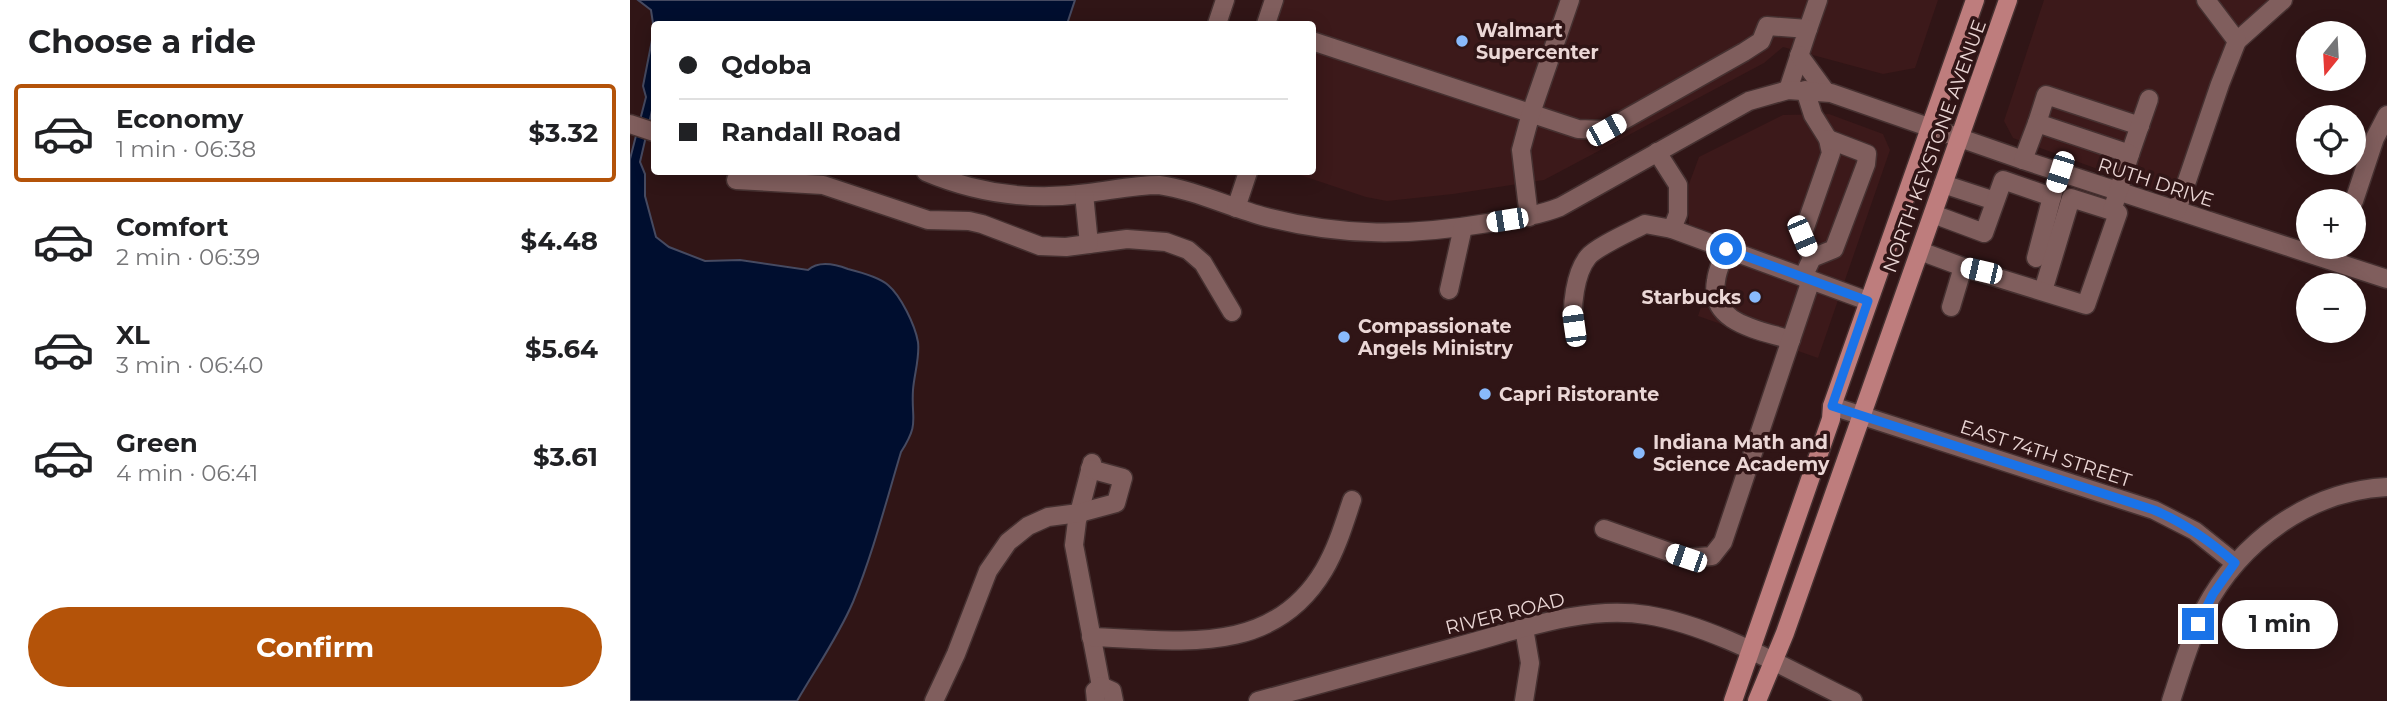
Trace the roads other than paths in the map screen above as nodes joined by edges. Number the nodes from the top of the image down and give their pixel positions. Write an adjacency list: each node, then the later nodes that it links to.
1 (1225, 0): 9 (street)
2 (1274, 0): 10 (street)
3 (1570, 0): 18 (street)
4 (1818, 0): 11 (street)
5 (1975, 0): 23 (main road, NORTH KEYSTONE AVENUE)
6 (2008, 0): 25 (main road, NORTH KEYSTONE AVENUE)
7 (2206, 0): 12 (street)
8 (2283, 0): 12 (street)
9 (1218, 21)
10 (1267, 21)
11 (1808, 29): 14 (street); 18 (street)
12 (2237, 41): 43 (street)
13 (1316, 42): 18 (street)
14 (1799, 55): 15 (street); 16 (street)
15 (1797, 90): 16 (street, RUTH DRIVE); 26 (street); 27 (street, RUTH DRIVE)
16 (1826, 92): 23 (street, RUTH DRIVE)
17 (2149, 99): 22 (street)
18 (1531, 113): 46 (street)
19 (2387, 116): 37 (street)
20 (2037, 123): 22 (street); 28 (street); 29 (street)
21 (630, 124): 24 (street)
22 (2140, 126): 28 (street)
23 (1929, 128): 25 (street, RUTH DRIVE); 61 (main road, NORTH KEYSTONE AVENUE)
24 (651, 131)
25 (1959, 138): 29 (street, RUTH DRIVE); 36 (main road, NORTH KEYSTONE AVENUE)
26 (1828, 139): 53 (street); 53 (street)
27 (1657, 152): 46 (street, RUTH DRIVE); 48 (street)
28 (2130, 154): 38 (street)
29 (2017, 158): 30 (street, RUTH DRIVE); 35 (street)
30 (2060, 172): 38 (street, RUTH DRIVE); 40 (street)
31 (934, 175): 39 (street)
32 (1247, 175): 42 (street)
33 (1159, 178): 39 (street); 42 (street, RUTH DRIVE)
34 (736, 180): 49 (street)
35 (2003, 180): 40 (street); 41 (street)
36 (1943, 184): 41 (street); 45 (main road, NORTH KEYSTONE AVENUE)
37 (2358, 189)
38 (2118, 191): 43 (street, RUTH DRIVE); 44 (street)
39 (1089, 193): 49 (street)
40 (2052, 197): 54 (street)
41 (1995, 201): 45 (street)
42 (1236, 208): 47 (street, RUTH DRIVE)
43 (2177, 210): 50 (street, RUTH DRIVE)
44 (2112, 211): 60 (street); 60 (street)
45 (1933, 214): 52 (main road, NORTH KEYSTONE AVENUE)
46 (1529, 217): 47 (street, RUTH DRIVE)
47 (1463, 228): 59 (street)
48 (1672, 229): 51 (street); 64 (street)
49 (1094, 243): 63 (street)
50 (2296, 243)
51 (1726, 249): 57 (street); 65 (street)
52 (1920, 251): 56 (street); 67 (main road, NORTH KEYSTONE AVENUE)
53 (1812, 258): 57 (street)
54 (2036, 258)
55 (2346, 259): 58 (street, RUTH DRIVE)
56 (1963, 267): 60 (street); 62 (street)
57 (1807, 279): 61 (street); 65 (street)
58 (2387, 279)
59 (1449, 290)
60 (2043, 291)
61 (1868, 301): 66 (main road, NORTH KEYSTONE AVENUE)
62 (1951, 307)
63 (1232, 313)
64 (1574, 326)
65 (1791, 340): 71 (street)
66 (1832, 406): 67 (street, EAST 74TH STREET); 75 (main road, NORTH KEYSTONE AVENUE)
67 (1861, 416): 72 (street, EAST 74TH STREET); 75 (main road, NORTH KEYSTONE AVENUE)
68 (2387, 487): 72 (street)
69 (1352, 500): 74 (street)
70 (1079, 513): 70 (street); 74 (street); 77 (street)
71 (1604, 530)
72 (2235, 563): 84 (street)
73 (1524, 628): 75 (street, RIVER ROAD); 79 (street, RIVER ROAD); 80 (street)
74 (1091, 637): 76 (street)
75 (1761, 656): 81 (main road, NORTH KEYSTONE AVENUE); 82 (main road, NORTH KEYSTONE AVENUE); 83 (street, RIVER ROAD)
76 (1098, 693): 78 (street)
77 (934, 701)
78 (1114, 701)
79 (1258, 701)
80 (1524, 701)
81 (1734, 701)
82 (1757, 701)
83 (1852, 701)
84 (2171, 701)

